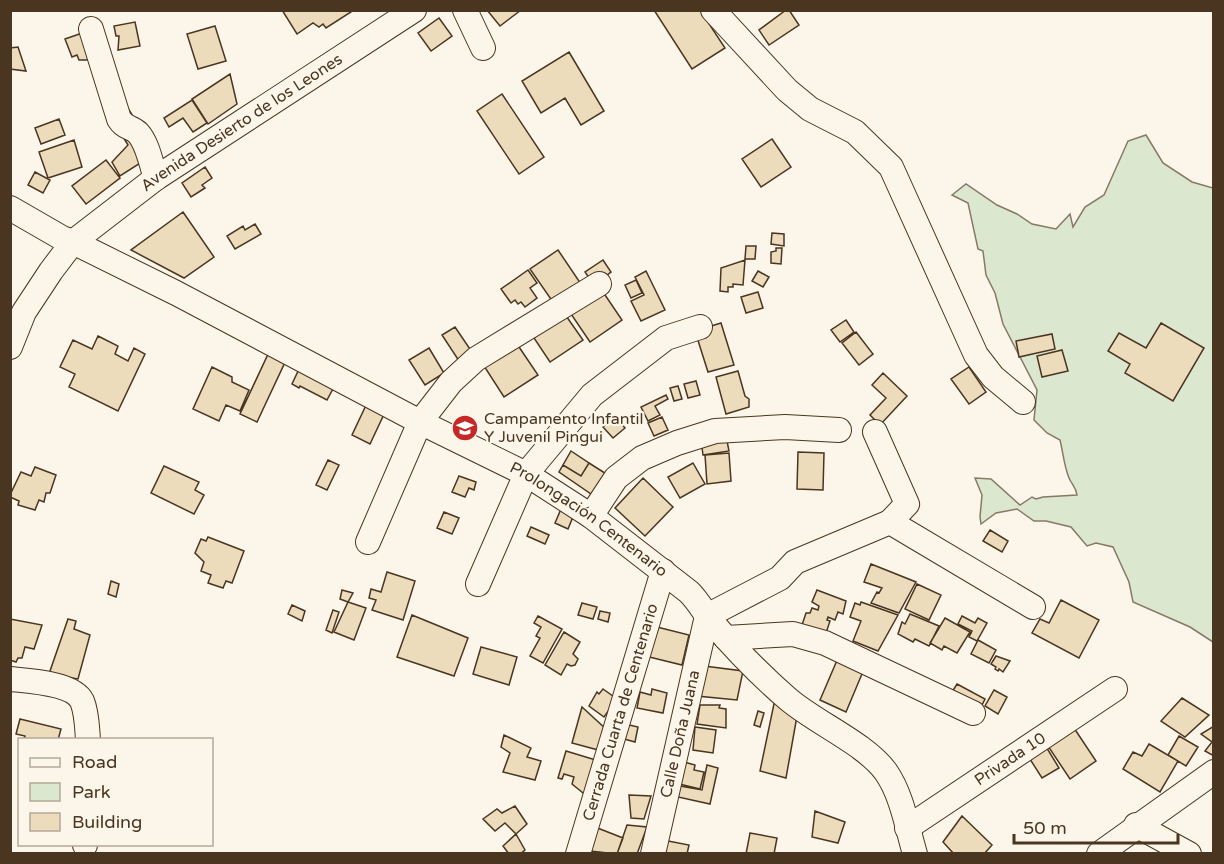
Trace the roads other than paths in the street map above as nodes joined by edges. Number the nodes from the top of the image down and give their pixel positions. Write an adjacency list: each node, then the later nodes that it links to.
1 (414, 10): 6 (street, Avenida Desierto de los Leones)
2 (465, 10): 5 (street)
3 (712, 10): 12 (street)
4 (91, 29): 6 (street)
5 (483, 48)
6 (156, 178): 8 (street, Avenida Desierto de los Leones)
7 (10, 208): 8 (street, Prolongación Centenario)
8 (73, 242): 11 (street, Avenida Desierto de los Leones); 13 (street, Prolongación Centenario)
9 (599, 284): 13 (street)
10 (700, 327): 16 (street)
11 (10, 347)
12 (1023, 402)
13 (420, 422): 16 (street, Prolongación Centenario); 19 (street)
14 (839, 430): 17 (street)
15 (874, 432): 18 (street)
16 (526, 474): 17 (street, Prolongación Centenario); 21 (street)
17 (591, 516): 20 (street, Prolongación Centenario)
18 (890, 522): 22 (street); 23 (street)
19 (368, 542)
20 (663, 571): 23 (street, Prolongación Centenario); 32 (street, Cerrada Cuarta de Centenario)
21 (478, 585)
22 (1033, 607)
23 (707, 616): 24 (street, Prolongación Centenario); 33 (street, Calle Doña Juana)
24 (726, 638): 27 (street); 31 (street, Prolongación Centenario)
25 (10, 679): 28 (street)
26 (1114, 689): 31 (street, Privada 10)
27 (973, 713)
28 (88, 738)
29 (1214, 772): 30 (street)
30 (1136, 825): 35 (street); 36 (street)
31 (907, 828): 34 (street, Prolongación Centenario)
32 (578, 854)
33 (653, 854)
34 (915, 854)
35 (1099, 854)
36 (1189, 854)

